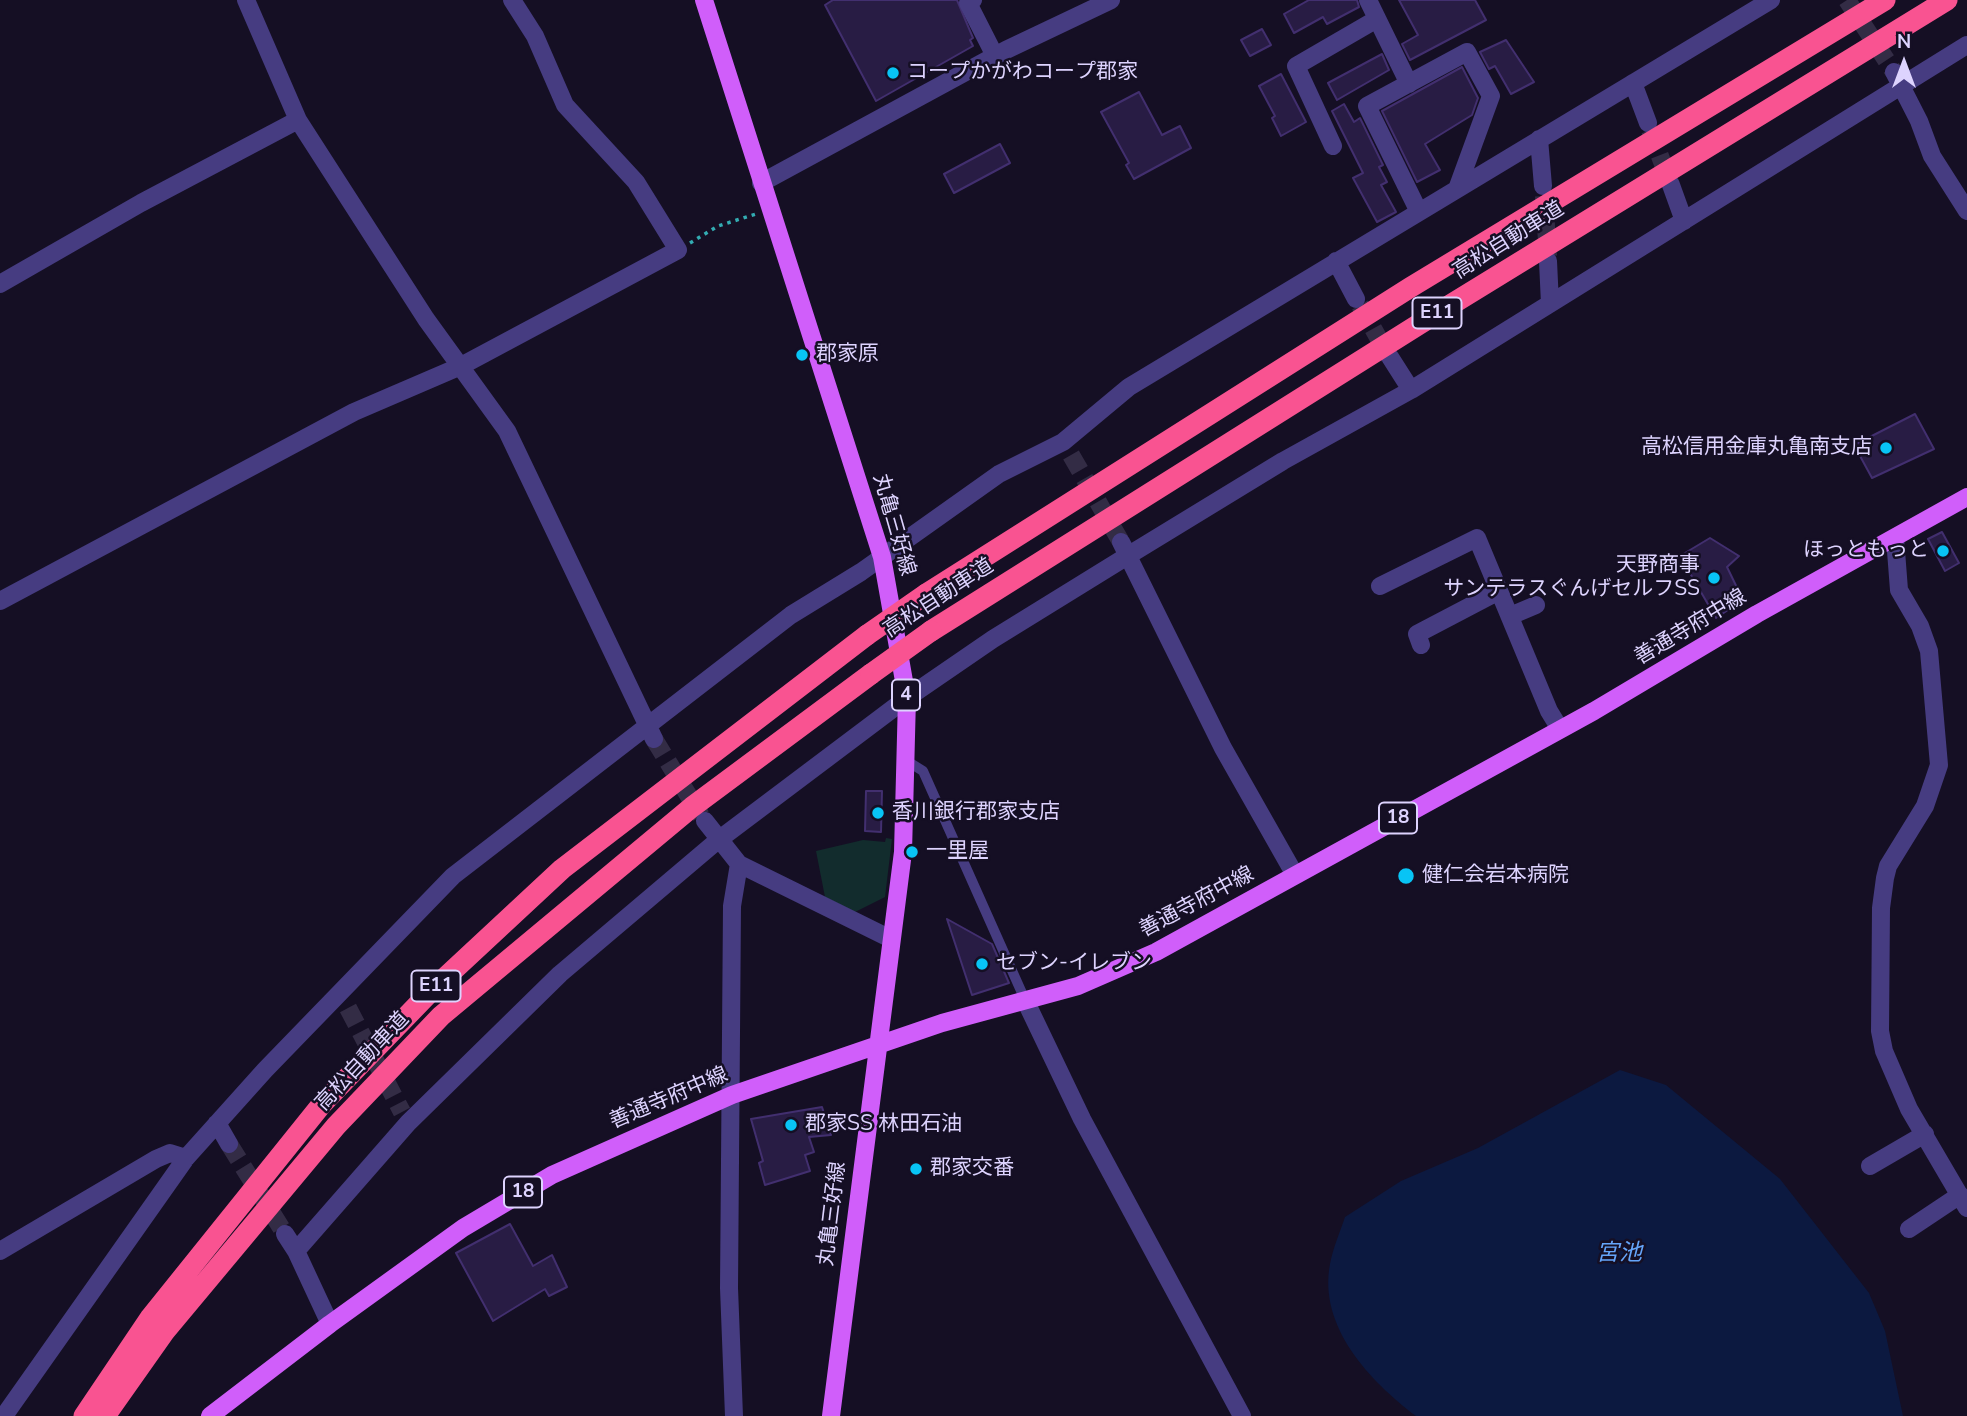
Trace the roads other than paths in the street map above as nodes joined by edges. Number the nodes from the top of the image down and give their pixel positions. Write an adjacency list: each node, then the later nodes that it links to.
1 (246, 0): 16 (street)
2 (512, 0): 33 (street)
3 (704, 0): 20 (main road, 丸亀三好線 / 4)
4 (972, 0): 12 (street)
5 (1111, 0): 12 (street)
6 (1368, 0): 10 (street)
7 (1771, 0): 15 (street)
8 (1885, 0): 69 (highway, 高松自動車道 / E11, bridge)
9 (1947, 0): 70 (highway, 高松自動車道 / E11, bridge)
10 (1377, 19): 14 (street); 19 (street)
11 (1967, 45): 13 (street)
12 (995, 55): 20 (street)
13 (1898, 79): 24 (street); 26 (street)
14 (1409, 83): 23 (street); 25 (street)
15 (1633, 83): 17 (street); 18 (street)
16 (298, 120): 29 (street); 33 (street)
17 (1648, 123)
18 (1539, 139): 22 (street); 23 (street)
19 (1333, 146)
20 (761, 183): 38 (main road, 丸亀三好線 / 4)
21 (1671, 185): 26 (street)
22 (1543, 186)
23 (1457, 189): 25 (street)
24 (1967, 211)
25 (1419, 212): 27 (street)
26 (1684, 221): 31 (street)
27 (1336, 261): 30 (street); 38 (street)
28 (1548, 261): 31 (street)
29 (0, 284)
30 (1356, 299)
31 (1550, 304): 34 (street)
32 (1390, 357): 34 (street)
33 (461, 366): 41 (street); 47 (street)
34 (1411, 390): 37 (street)
35 (1967, 497): 36 (main road, 善通寺府中線 / 18)
36 (1895, 538): 46 (main road, 善通寺府中線 / 18); 58 (street)
37 (1125, 549): 45 (street); 52 (street)
38 (882, 557): 45 (main road, 丸亀三好線 / 4); 47 (street)
39 (1380, 586): 40 (street)
40 (1499, 592): 43 (street); 44 (street)
41 (0, 601)
42 (1536, 605): 43 (street)
43 (1510, 616): 46 (street)
44 (1421, 645)
45 (907, 698): 48 (main road, 丸亀三好線 / 4); 50 (street)
46 (1560, 730): 52 (main road, 善通寺府中線 / 18)
47 (651, 732): 57 (street)
48 (907, 761): 53 (main road, 丸亀三好線 / 4); 54 (lane)
49 (705, 821): 50 (street)
50 (717, 841): 51 (street); 66 (street)
51 (738, 864): 53 (street); 56 (street)
52 (1295, 876): 54 (main road, 善通寺府中線 / 18)
53 (891, 939): 55 (main road, 丸亀三好線 / 4)
54 (1026, 1002): 55 (main road, 善通寺府中線 / 18); 74 (street)
55 (877, 1044): 56 (main road, 善通寺府中線 / 18); 73 (main road, 丸亀三好線 / 4)
56 (732, 1095): 67 (main road, 善通寺府中線 / 18); 72 (street)
57 (217, 1124): 59 (street); 60 (street)
58 (1925, 1134): 61 (street); 62 (street)
59 (229, 1144)
60 (186, 1158): 65 (street); 68 (street)
61 (1870, 1166)
62 (1963, 1202): 63 (street)
63 (1909, 1229)
64 (285, 1234): 66 (street)
65 (0, 1251)
66 (296, 1251): 67 (street)
67 (330, 1324): 71 (main road, 善通寺府中線 / 18)
68 (4, 1416)
69 (84, 1416)
70 (105, 1416)
71 (210, 1416)
72 (734, 1416)
73 (831, 1416)
74 (1242, 1416)

